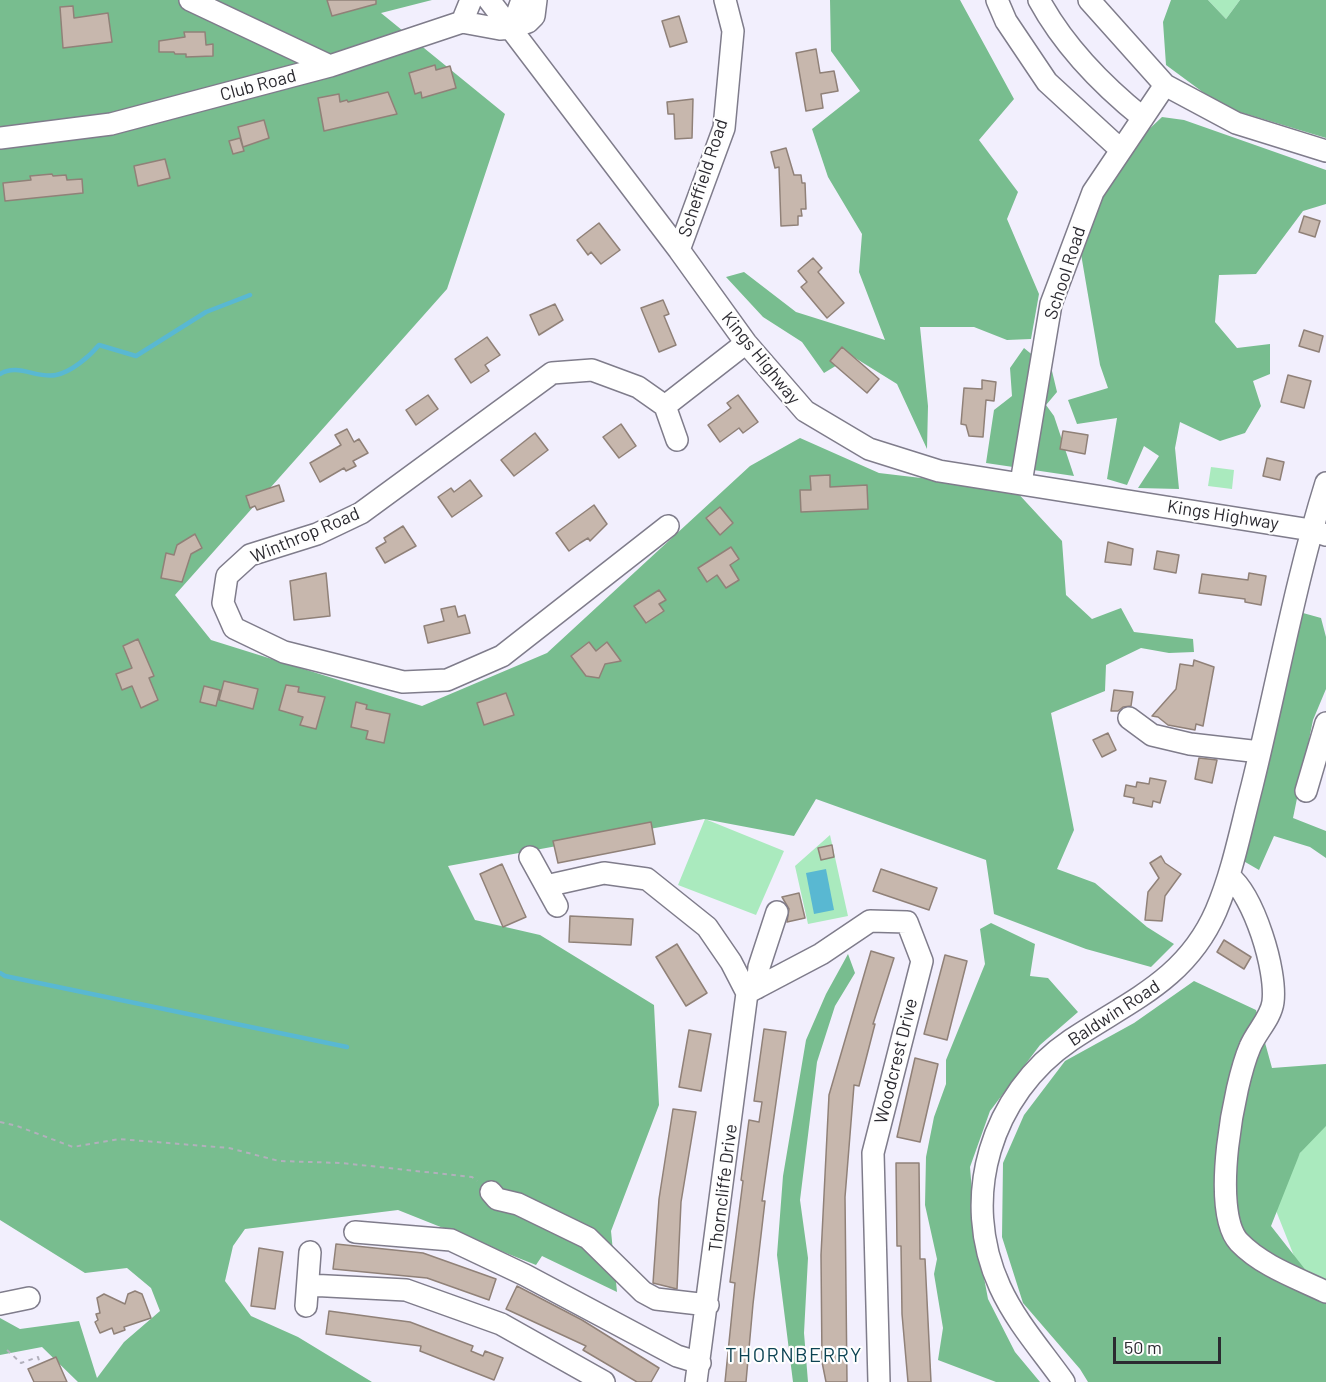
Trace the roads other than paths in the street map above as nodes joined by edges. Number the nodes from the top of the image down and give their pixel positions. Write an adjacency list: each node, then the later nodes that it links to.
1 (190, 0): 12 (street)
2 (471, 0): 10 (street)
3 (489, 0): 11 (street, Kings Highway)
4 (522, 0): 11 (street)
5 (537, 0): 11 (street)
6 (725, 0): 18 (street, Scheffield Road)
7 (997, 0): 16 (street)
8 (1039, 0): 14 (street)
9 (1089, 0): 13 (street)
10 (462, 22): 11 (street, Club Road); 12 (street, Club Road)
11 (512, 28): 18 (street, Kings Highway)
12 (330, 66): 15 (street, Club Road)
13 (1165, 85): 14 (street, School Road); 17 (street)
14 (1143, 118): 16 (street, School Road)
15 (0, 138)
16 (1121, 150): 22 (street, School Road)
17 (1326, 151)
18 (679, 250): 19 (street, Kings Highway)
19 (746, 343): 20 (street); 22 (street, Kings Highway)
20 (665, 406): 21 (street); 24 (street, Winthrop Road)
21 (676, 440)
22 (1021, 483): 25 (street, Kings Highway)
23 (1326, 483): 25 (street, Baldwin Road)
24 (668, 526)
25 (1319, 532): 28 (street, Baldwin Road)
26 (1129, 718): 28 (street)
27 (1325, 728): 29 (street)
28 (1260, 752): 31 (street, Baldwin Road)
29 (1306, 791)
30 (530, 857): 32 (street)
31 (1229, 876): 39 (street); 46 (street, Baldwin Road)
32 (546, 886): 33 (street); 35 (street)
33 (557, 906)
34 (777, 912): 35 (street, Thorncliffe Drive)
35 (752, 990): 42 (street, Thorncliffe Drive); 45 (street, Woodcrest Drive)
36 (491, 1192): 42 (street)
37 (355, 1232): 43 (street)
38 (310, 1252): 44 (street)
39 (1326, 1292)
40 (29, 1298): 41 (street)
41 (0, 1304)
42 (708, 1305): 43 (street, Thorncliffe Drive)
43 (698, 1372)
44 (604, 1382)
45 (879, 1382)
46 (1064, 1382)

